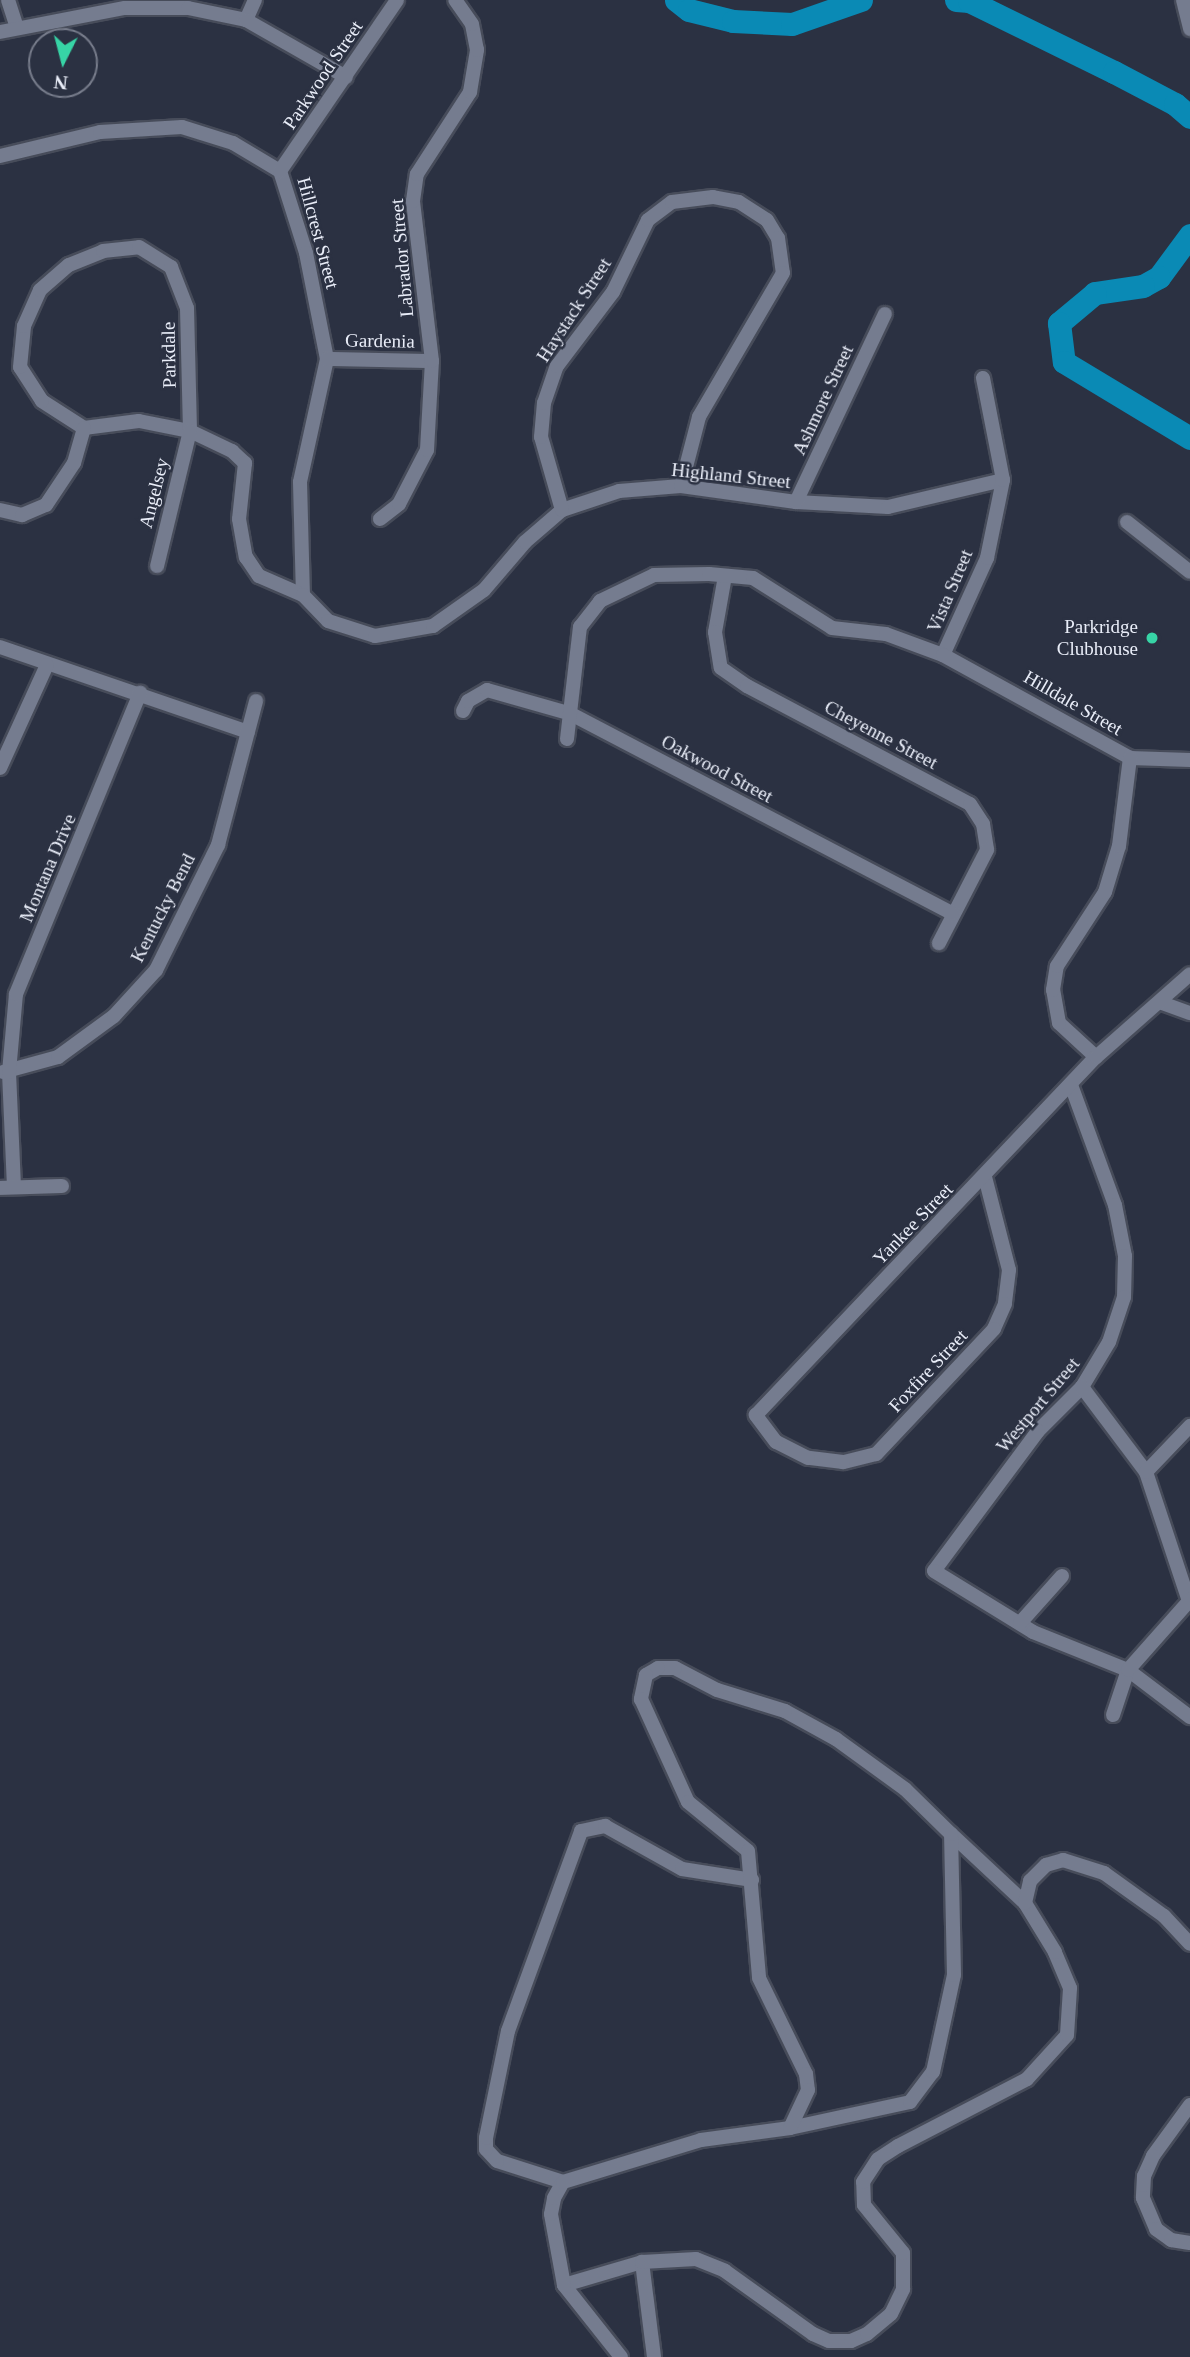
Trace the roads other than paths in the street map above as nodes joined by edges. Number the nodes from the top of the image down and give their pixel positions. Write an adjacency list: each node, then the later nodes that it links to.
1 (8, 0): 8 (street)
2 (255, 0): 7 (street)
3 (397, 0): 11 (street, Parkwood Street)
4 (455, 0): 16 (street, Labrador Street)
5 (1183, 0): 9 (street)
6 (127, 4): 7 (street); 8 (street)
7 (246, 20): 11 (street)
8 (17, 28): 10 (street)
9 (1190, 29)
10 (0, 32)
11 (345, 77): 13 (street, Parkwood Street)
12 (0, 156): 13 (street, Hillcrest Street)
13 (281, 171): 15 (street, Hillcrest Street)
14 (885, 314): 22 (street, Ashmore Street)
15 (327, 359): 16 (street, Gardenia); 30 (street, Hillcrest Street)
16 (432, 361): 25 (street, Labrador Street)
17 (983, 378): 20 (street, Vista Street)
18 (84, 428): 19 (street); 19 (street, Parkdale); 23 (street)
19 (190, 430): 27 (street, Angelsey); 30 (street)
20 (1003, 480): 22 (street, Highland Street); 32 (street, Vista Street)
21 (681, 486): 22 (street, Highland Street); 24 (street, Highland Street); 24 (street, Haystack Street)
22 (796, 502)
23 (0, 510)
24 (562, 510): 30 (street, Highland Street)
25 (380, 519)
26 (1127, 522): 28 (street)
27 (157, 566)
28 (1190, 572)
29 (724, 576): 32 (street, Hilldale Street); 37 (street, Hilldale Street); 43 (street, Cheyenne Street)
30 (303, 596)
31 (0, 647): 33 (street)
32 (943, 655): 40 (street, Hilldale Street)
33 (47, 665): 34 (street); 42 (street)
34 (140, 693): 38 (street); 49 (street, Montana Drive)
35 (256, 701): 38 (street, Kentucky Bend)
36 (463, 711): 37 (street, Oakwood Street)
37 (571, 714): 39 (street, Hilldale Street); 43 (street, Oakwood Street)
38 (247, 732): 49 (street, Kentucky Bend)
39 (567, 739)
40 (1130, 758): 41 (street, Hilldale Street); 48 (street)
41 (1190, 760)
42 (0, 768)
43 (952, 913): 44 (street, Cheyenne Street)
44 (939, 943)
45 (1190, 974): 46 (street, Yankee Street)
46 (1162, 1003): 47 (street); 48 (street, Yankee Street)
47 (1190, 1013)
48 (1096, 1057): 50 (street, Yankee Street)
49 (5, 1072): 53 (street, Montana Drive)
50 (1072, 1085): 51 (street, Yankee Street); 54 (street, Westport Street)
51 (985, 1177): 55 (street, Yankee Street); 55 (street, Foxfire Street)
52 (62, 1186): 53 (street)
53 (7, 1188)
54 (1082, 1387): 57 (street); 60 (street, Westport Street)
55 (756, 1415)
56 (1190, 1426): 57 (street)
57 (1146, 1472): 59 (street)
58 (1062, 1576): 60 (street)
59 (1189, 1601): 61 (street)
60 (1020, 1623): 61 (street)
61 (1128, 1670): 62 (street); 63 (street)
62 (1113, 1715)
63 (1190, 1717)
64 (951, 1834): 65 (street); 66 (street); 69 (street)
65 (752, 1880): 69 (street); 70 (street)
66 (1025, 1903): 67 (street); 72 (street)
67 (1190, 1944)
68 (1190, 2105): 71 (street)
69 (790, 2128): 70 (street)
70 (563, 2182): 73 (street)
71 (1190, 2243)
72 (642, 2262): 73 (street); 75 (street)
73 (564, 2285): 74 (street)
74 (621, 2357)
75 (654, 2357)

